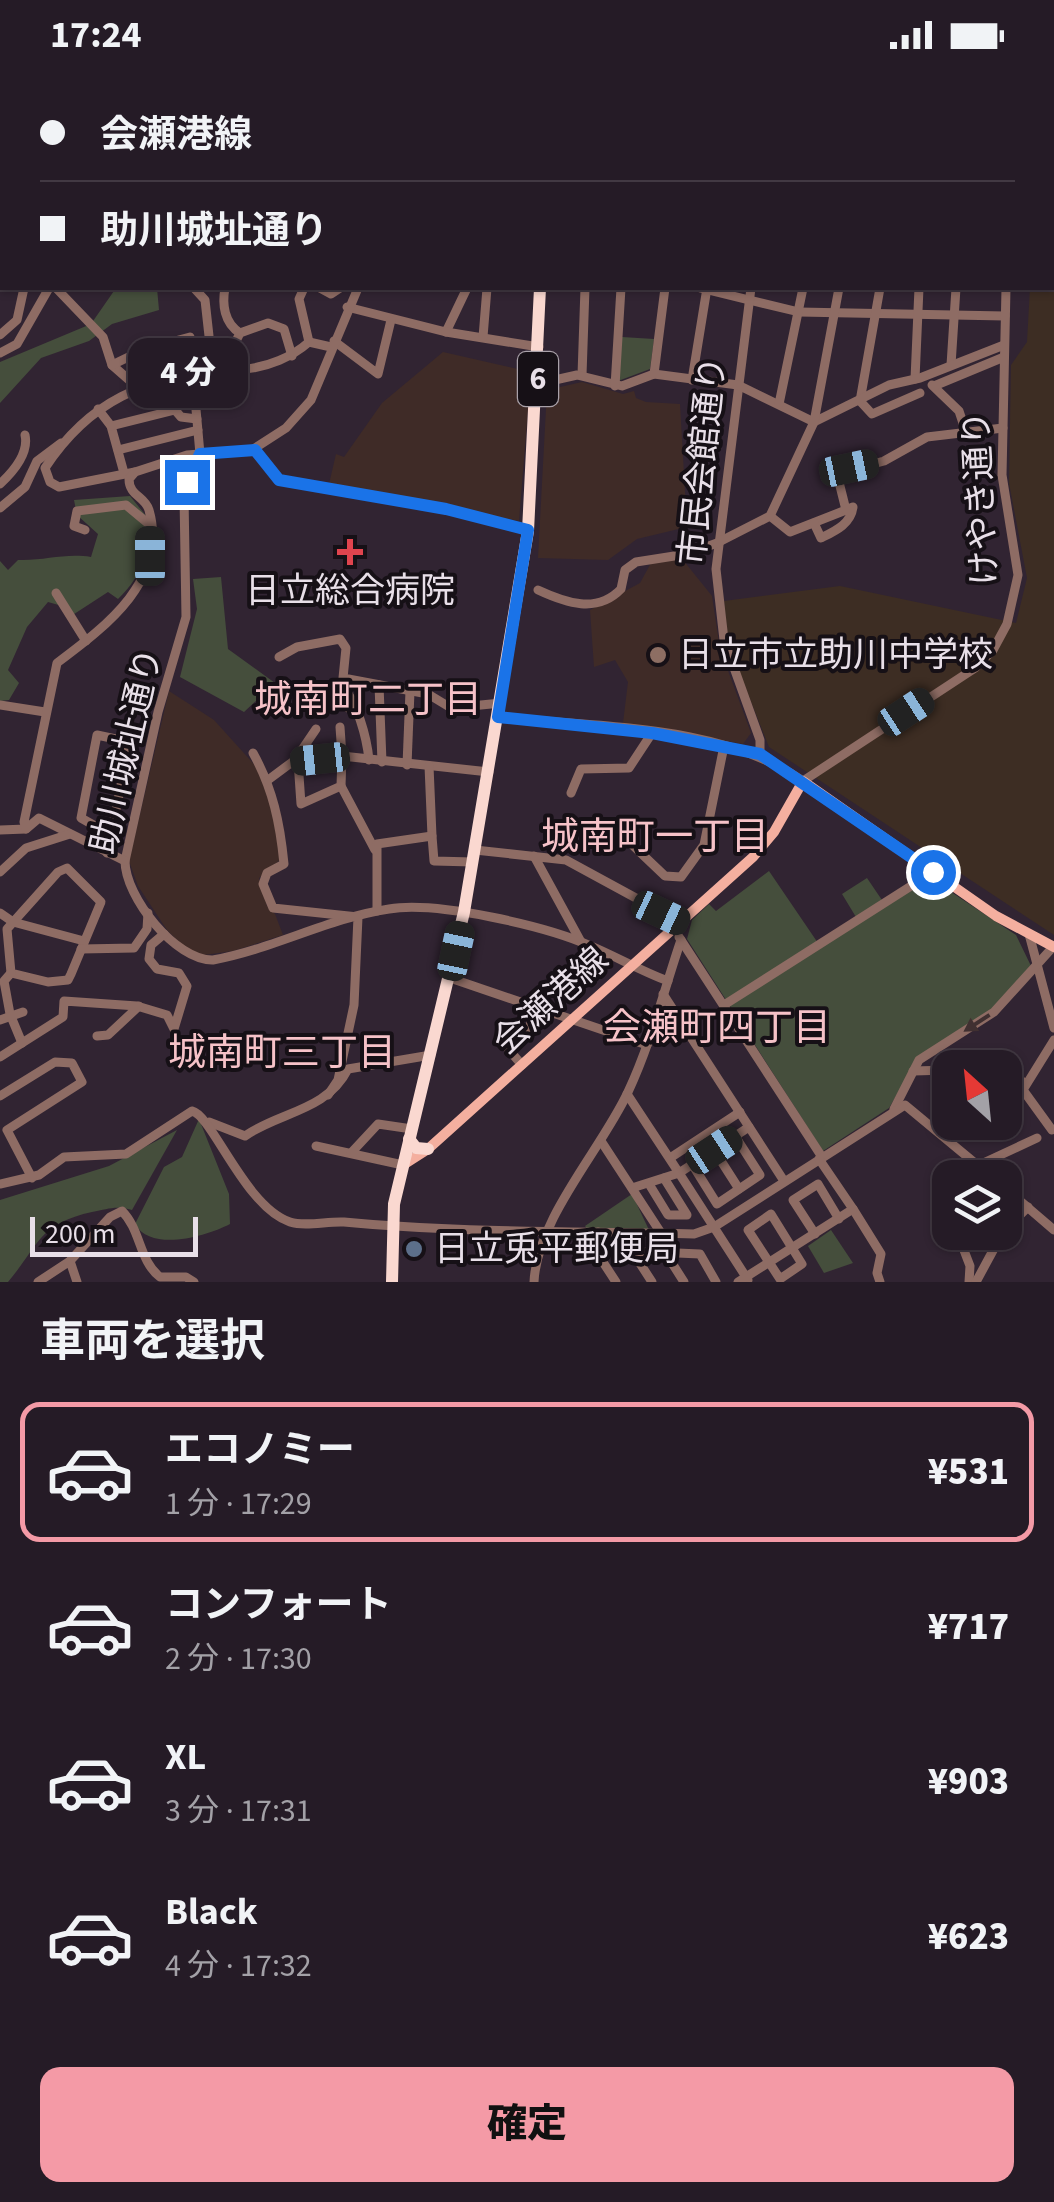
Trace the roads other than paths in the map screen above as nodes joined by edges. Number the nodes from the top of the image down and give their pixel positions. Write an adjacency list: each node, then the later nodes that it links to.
1 (24, 290): 34 (street)
2 (52, 290): 41 (street)
3 (55, 290): 44 (street)
4 (196, 290): 35 (street)
5 (225, 290): 33 (street)
6 (303, 290): 37 (street)
7 (357, 290): 24 (street)
8 (466, 290): 32 (street)
9 (486, 290): 36 (street)
10 (540, 290): 40 (highway, 6)
11 (585, 290): 49 (street)
12 (621, 290): 56 (street)
13 (664, 290): 47 (street)
14 (704, 290): 51 (street)
15 (710, 290): 23 (street)
16 (751, 290): 23 (street, 市民会館通り)
17 (802, 290): 25 (street)
18 (839, 290): 26 (street)
19 (880, 290): 27 (street)
20 (919, 290): 28 (street)
21 (956, 290): 29 (street)
22 (1006, 290): 30 (street, けやき通り)
23 (749, 302): 25 (street); 54 (street, 市民会館通り)
24 (348, 307): 31 (street); 38 (street)
25 (799, 312): 26 (street); 60 (street)
26 (836, 313): 27 (street); 63 (street)
27 (878, 314): 28 (street); 59 (street)
28 (918, 315): 29 (street); 50 (street)
29 (953, 316): 30 (street); 45 (street)
30 (1005, 316): 39 (street, けやき通り)
31 (391, 320): 32 (street); 38 (street)
32 (446, 332): 36 (street)
33 (240, 334): 42 (street); 46 (street)
34 (0, 336)
35 (209, 336)
36 (483, 337): 40 (street)
37 (309, 342): 38 (street); 42 (street)
38 (333, 344): 71 (street)
39 (1004, 345): 43 (street, けやき通り); 45 (street)
40 (538, 346): 53 (highway, 6)
41 (0, 353)
42 (292, 356): 46 (street)
43 (1004, 357): 57 (street); 66 (street, けやき通り)
44 (112, 365): 48 (street); 55 (street)
45 (950, 365): 50 (street)
46 (244, 369): 48 (street)
47 (654, 374): 51 (street); 56 (street)
48 (195, 375): 52 (street); 64 (street)
49 (582, 375): 53 (street); 56 (street)
50 (918, 378): 57 (street); 59 (street)
51 (692, 380): 54 (street)
52 (152, 383): 55 (street); 62 (street)
53 (538, 384): 83 (highway, 6)
54 (738, 385): 60 (street); 84 (street, 市民会館通り)
55 (136, 386): 61 (street)
56 (615, 386)
57 (934, 386): 67 (street)
58 (920, 394): 59 (street)
59 (860, 401): 63 (street)
60 (779, 404): 63 (street)
61 (98, 408): 65 (street); 69 (street)
62 (175, 410): 64 (street); 65 (street)
63 (814, 422): 79 (street)
64 (197, 424): 70 (street); 73 (street)
65 (111, 426): 70 (street)
66 (1003, 428): 67 (street); 111 (street, けやき通り)
67 (966, 429): 78 (street)
68 (25, 435): 72 (street)
69 (68, 440): 74 (street); 75 (street)
70 (118, 450): 75 (street)
71 (255, 450): 73 (street); 83 (street)
72 (23, 451): 74 (street); 76 (street)
73 (200, 454): 75 (street); 124 (street, 助川城址通り)
74 (39, 458): 77 (street)
75 (129, 472): 81 (street)
76 (0, 484)
77 (0, 508)
78 (846, 510): 80 (street); 80 (street)
79 (770, 516): 80 (street); 84 (street)
80 (814, 523)
81 (150, 525): 82 (street); 87 (street)
82 (85, 530)
83 (528, 530): 94 (highway, 6)
84 (717, 543): 85 (street); 102 (street, 市民会館通り)
85 (538, 590)
86 (56, 593): 87 (street)
87 (86, 641): 96 (street)
88 (279, 657): 89 (street)
89 (379, 685): 91 (street); 106 (street)
90 (341, 686): 95 (street)
91 (410, 691): 94 (street); 107 (street)
92 (330, 697): 95 (street)
93 (0, 705): 96 (street)
94 (499, 710): 99 (street); 109 (highway, 6)
95 (353, 711): 105 (street)
96 (46, 712): 114 (street)
97 (340, 727): 103 (street)
98 (316, 730): 104 (street)
99 (652, 733): 100 (street); 113 (street)
100 (724, 746): 102 (street); 119 (street)
101 (252, 753): 110 (street)
102 (760, 754): 111 (street)
103 (342, 756): 104 (street); 105 (street); 112 (street)
104 (298, 759): 110 (street); 112 (street)
105 (369, 760): 106 (street)
106 (382, 762): 107 (street)
107 (406, 765): 108 (street)
108 (429, 766): 109 (street); 118 (street)
109 (489, 772): 122 (highway, 6)
110 (268, 780): 131 (street)
111 (803, 780): 126 (main road); 133 (main road, 会瀬港線)
112 (341, 786): 120 (street)
113 (571, 792)
114 (26, 829): 115 (street); 116 (street)
115 (0, 830)
116 (70, 834): 121 (street); 125 (street)
117 (111, 835): 117 (street); 121 (street)
118 (432, 836): 120 (street); 122 (street)
119 (624, 837)
120 (375, 850): 128 (street)
121 (106, 853): 124 (street)
122 (474, 856): 123 (street); 129 (highway, 6)
123 (534, 856): 133 (street); 137 (street)
124 (125, 862): 127 (street, 助川城址通り)
125 (0, 872)
126 (933, 872): 135 (main road); 151 (street)
127 (148, 912): 134 (street, 助川城址通り); 138 (street)
128 (378, 912): 129 (street, 助川城址通り); 131 (street, 助川城址通り)
129 (464, 912): 137 (street, 助川城址通り); 145 (highway, 6)
130 (0, 913): 132 (street)
131 (358, 917): 134 (street, 助川城址通り); 170 (street)
132 (12, 922): 138 (street); 138 (street); 144 (street)
133 (677, 925): 136 (street); 141 (main road, 会瀬港線)
134 (164, 934): 152 (street)
135 (1029, 934): 139 (main road); 142 (street)
136 (681, 940): 140 (street); 143 (street)
137 (580, 942): 141 (street, 助川城址通り)
138 (83, 945): 146 (street)
139 (1054, 947): 142 (street)
140 (692, 956): 143 (street); 151 (street)
141 (630, 966): 147 (street, 助川城址通り); 155 (main road, 会瀬港線)
142 (1037, 966): 156 (street); 165 (street, one-way to 165)
143 (672, 967): 147 (street)
144 (11, 973): 146 (street); 154 (street)
145 (450, 978): 150 (street); 161 (highway, 6)
146 (68, 980): 149 (street)
147 (668, 980): 148 (street)
148 (664, 994): 160 (street); 172 (street)
149 (82, 1000): 152 (street); 159 (street)
150 (535, 1004): 155 (street); 163 (street)
151 (724, 1005): 185 (street)
152 (139, 1006): 157 (street)
153 (23, 1012): 154 (street)
154 (5, 1017): 159 (street)
155 (574, 1017): 160 (street); 163 (main road, 会瀬港線)
156 (1054, 1028)
157 (97, 1036)
158 (1054, 1040): 167 (street)
159 (22, 1043): 162 (street)
160 (647, 1045): 168 (street)
161 (432, 1056): 170 (street); 176 (highway, 6)
162 (0, 1057)
163 (522, 1064): 181 (main road, 会瀬港線)
164 (932, 1070): 165 (street)
165 (912, 1071): 171 (street)
166 (1022, 1081): 167 (street)
167 (1025, 1083): 175 (street)
168 (627, 1094): 179 (street); 184 (street)
169 (0, 1096): 191 (street)
170 (328, 1096): 173 (street)
171 (894, 1109): 185 (street); 186 (street)
172 (740, 1112): 174 (street); 184 (street)
173 (209, 1122): 191 (street); 203 (street)
174 (750, 1127): 177 (street); 193 (street)
175 (1052, 1130)
176 (411, 1134): 181 (highway); 183 (street); 189 (highway, 6)
177 (736, 1136): 182 (street); 197 (street)
178 (1037, 1138): 187 (street)
179 (601, 1141): 196 (street); 206 (street)
180 (316, 1146): 183 (street)
181 (428, 1148): 189 (main road, 会瀬港線)
182 (714, 1150): 188 (street); 197 (street)
183 (352, 1152): 189 (street)
184 (670, 1158): 190 (street)
185 (820, 1158): 193 (street); 200 (street)
186 (972, 1160)
187 (991, 1160)
188 (692, 1164): 190 (street); 197 (street)
189 (403, 1165): 203 (highway, 6)
190 (679, 1172): 192 (street); 204 (street)
191 (32, 1178): 194 (street)
192 (664, 1178): 195 (street); 195 (street)
193 (784, 1181): 204 (street)
194 (0, 1184)
195 (649, 1184): 196 (street)
196 (632, 1188): 208 (street)
197 (740, 1189)
198 (1022, 1202): 199 (street)
199 (1028, 1207): 201 (street); 205 (street)
200 (852, 1210): 202 (street); 227 (street)
201 (1022, 1213)
202 (839, 1218): 209 (street); 209 (street)
203 (392, 1227): 206 (street); 221 (highway, 6)
204 (714, 1227): 208 (street); 216 (street)
205 (1054, 1230)
206 (548, 1232): 207 (street); 222 (street)
207 (598, 1232): 208 (street); 223 (street)
208 (661, 1233)
209 (815, 1234): 210 (street)
210 (793, 1248): 215 (street); 215 (street); 215 (street)
211 (964, 1250): 228 (street)
212 (992, 1250): 228 (street)
213 (665, 1252): 224 (street); 225 (street); 226 (street)
214 (70, 1260): 217 (street); 218 (street); 220 (street)
215 (769, 1264): 216 (street)
216 (745, 1281)
217 (38, 1282)
218 (77, 1282)
219 (172, 1282): 220 (street)
220 (194, 1282)
221 (392, 1282)
222 (534, 1282)
223 (616, 1282)
224 (652, 1282)
225 (684, 1282)
226 (716, 1282)
227 (880, 1282)
228 (972, 1282)

